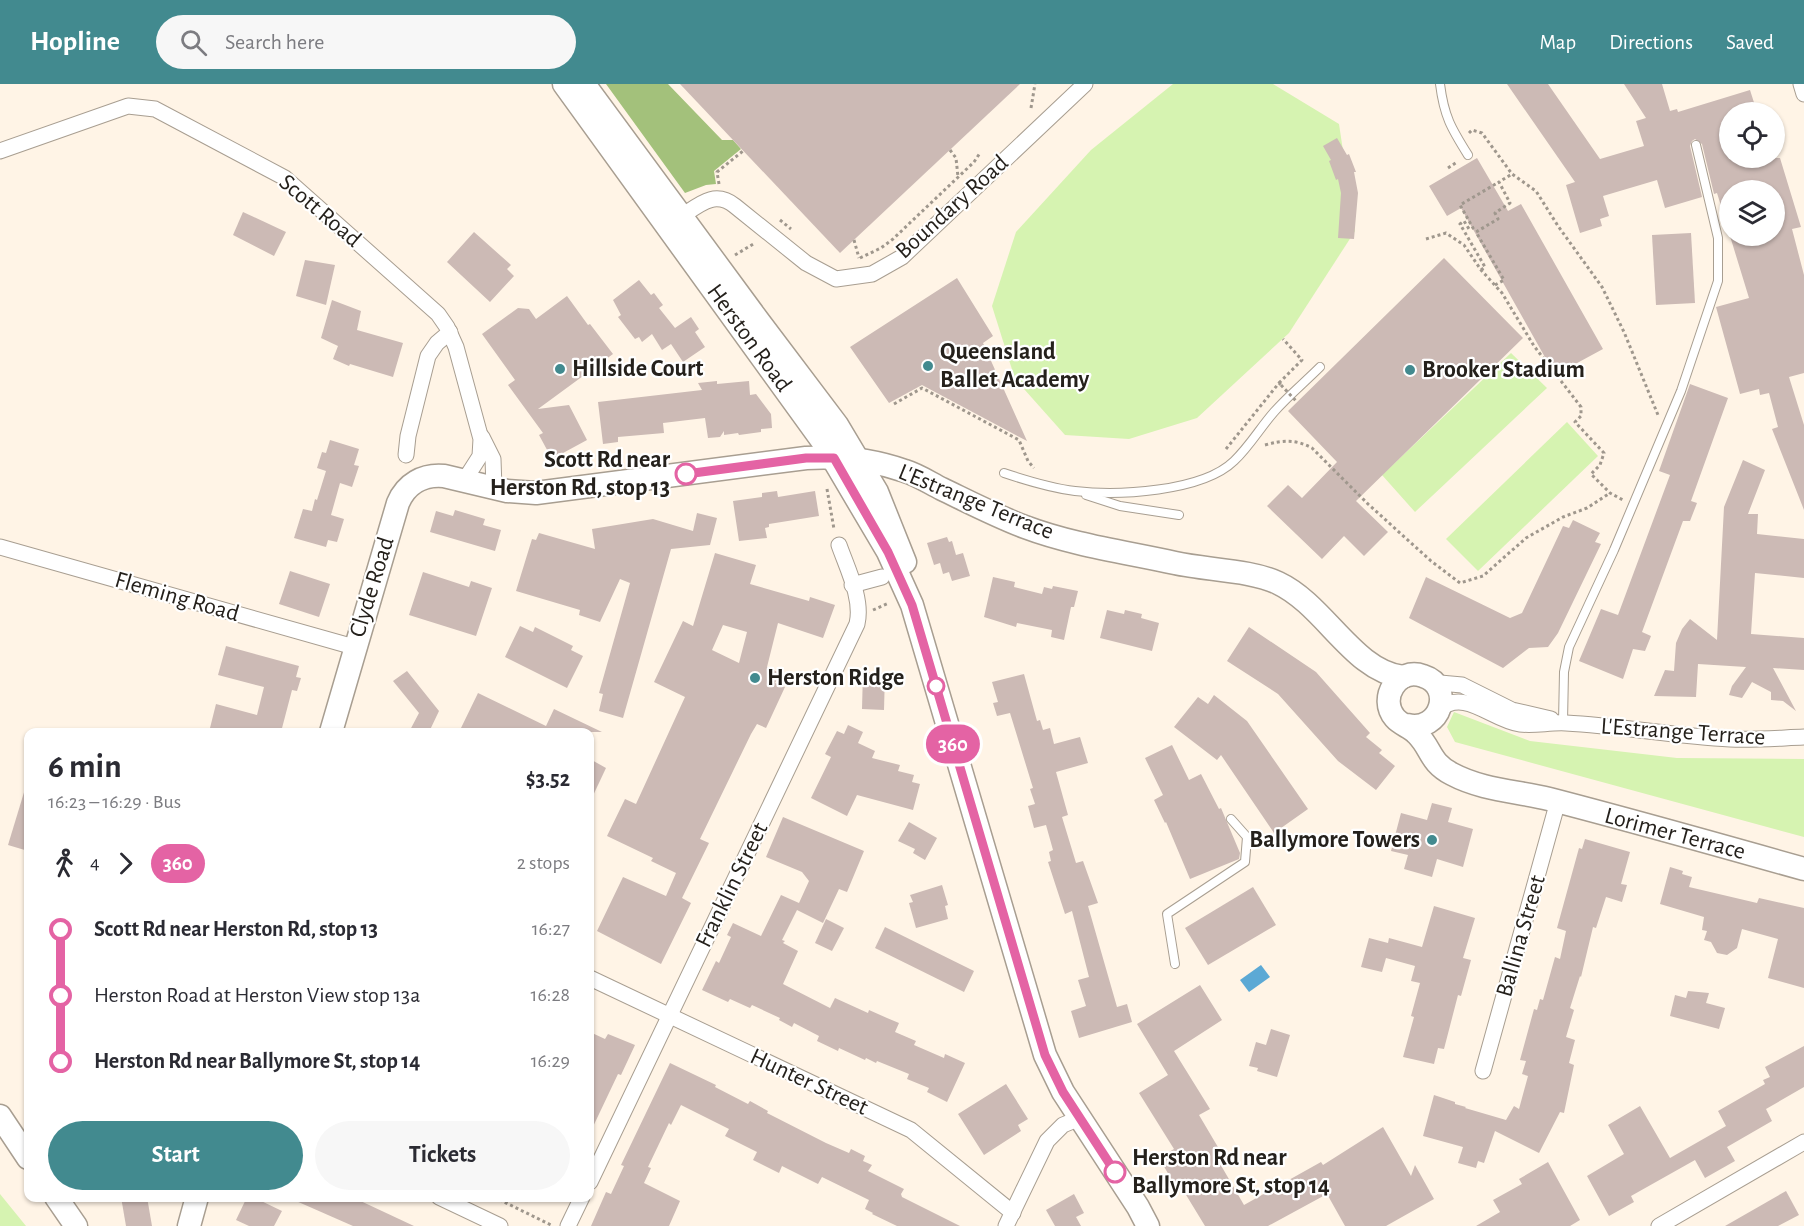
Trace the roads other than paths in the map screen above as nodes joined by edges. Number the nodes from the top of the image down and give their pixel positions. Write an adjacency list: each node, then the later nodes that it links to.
1 (564, 84): 11 (street, Herston Road)
2 (584, 84): 10 (street, Herston Road)
3 (1085, 84): 10 (street, Boundary Road)
4 (1440, 84): 9 (lane)
5 (1801, 84): 6 (street)
6 (1804, 94)
7 (1696, 145): 34 (lane)
8 (0, 151): 12 (street, Scott Road)
9 (1468, 155)
10 (682, 216): 11 (street); 17 (street, Herston Road)
11 (728, 309): 16 (street, Herston Road)
12 (450, 332): 14 (street, Scott Road); 15 (street)
13 (1320, 367): 21 (lane)
14 (480, 435): 19 (street, Scott Road); 20 (street, Scott Road)
15 (406, 455)
16 (834, 458): 17 (street, L'Estrange Terrace); 20 (street); 28 (street, Herston Road)
17 (859, 461): 26 (street, L'Estrange Terrace); 28 (street, Herston Road)
18 (1004, 473): 21 (lane)
19 (456, 479): 20 (street); 29 (street, Clyde Road)
20 (494, 488)
21 (1077, 491): 22 (lane)
22 (1179, 515)
23 (838, 545): 27 (street, Franklin Street)
24 (0, 548): 29 (street, Fleming Road)
25 (882, 577): 27 (street)
26 (1246, 580): 30 (street, L'Estrange Terrace); 32 (street, L'Estrange Terrace)
27 (852, 585): 43 (street, Franklin Street)
28 (903, 603): 46 (street, Herston Road)
29 (354, 647): 36 (street, Clyde Road)
30 (1403, 677): 31 (street, L'Estrange Terrace); 32 (street)
31 (1428, 678): 33 (street); 34 (street, L'Estrange Terrace)
32 (1389, 702): 35 (street, L'Estrange Terrace)
33 (1439, 711): 34 (street, L'Estrange Terrace); 35 (street, L'Estrange Terrace); 38 (street, Lorimer Terrace)
34 (1563, 722): 37 (street, L'Estrange Terrace)
35 (1407, 726): 38 (street, Lorimer Terrace)
36 (331, 728)
37 (1804, 737)
38 (1552, 800): 40 (street, Lorimer Terrace); 44 (street, Ballina Street)
39 (1231, 819): 41 (lane)
40 (1804, 869)
41 (1175, 964)
42 (594, 980): 43 (street, Hunter Street)
43 (669, 1016): 49 (street, Franklin Street); 54 (street, Hunter Street)
44 (1483, 1071)
45 (0, 1116): 48 (street)
46 (1080, 1118): 54 (street); 59 (street, Herston Road)
47 (1804, 1142): 60 (street)
48 (24, 1152)
49 (594, 1174)
50 (59, 1202): 55 (street)
51 (196, 1202): 56 (street)
52 (450, 1202): 57 (street)
53 (580, 1202): 58 (street)
54 (1009, 1220)
55 (76, 1226)
56 (189, 1226)
57 (500, 1226)
58 (568, 1226)
59 (1148, 1226)
60 (1659, 1226)

